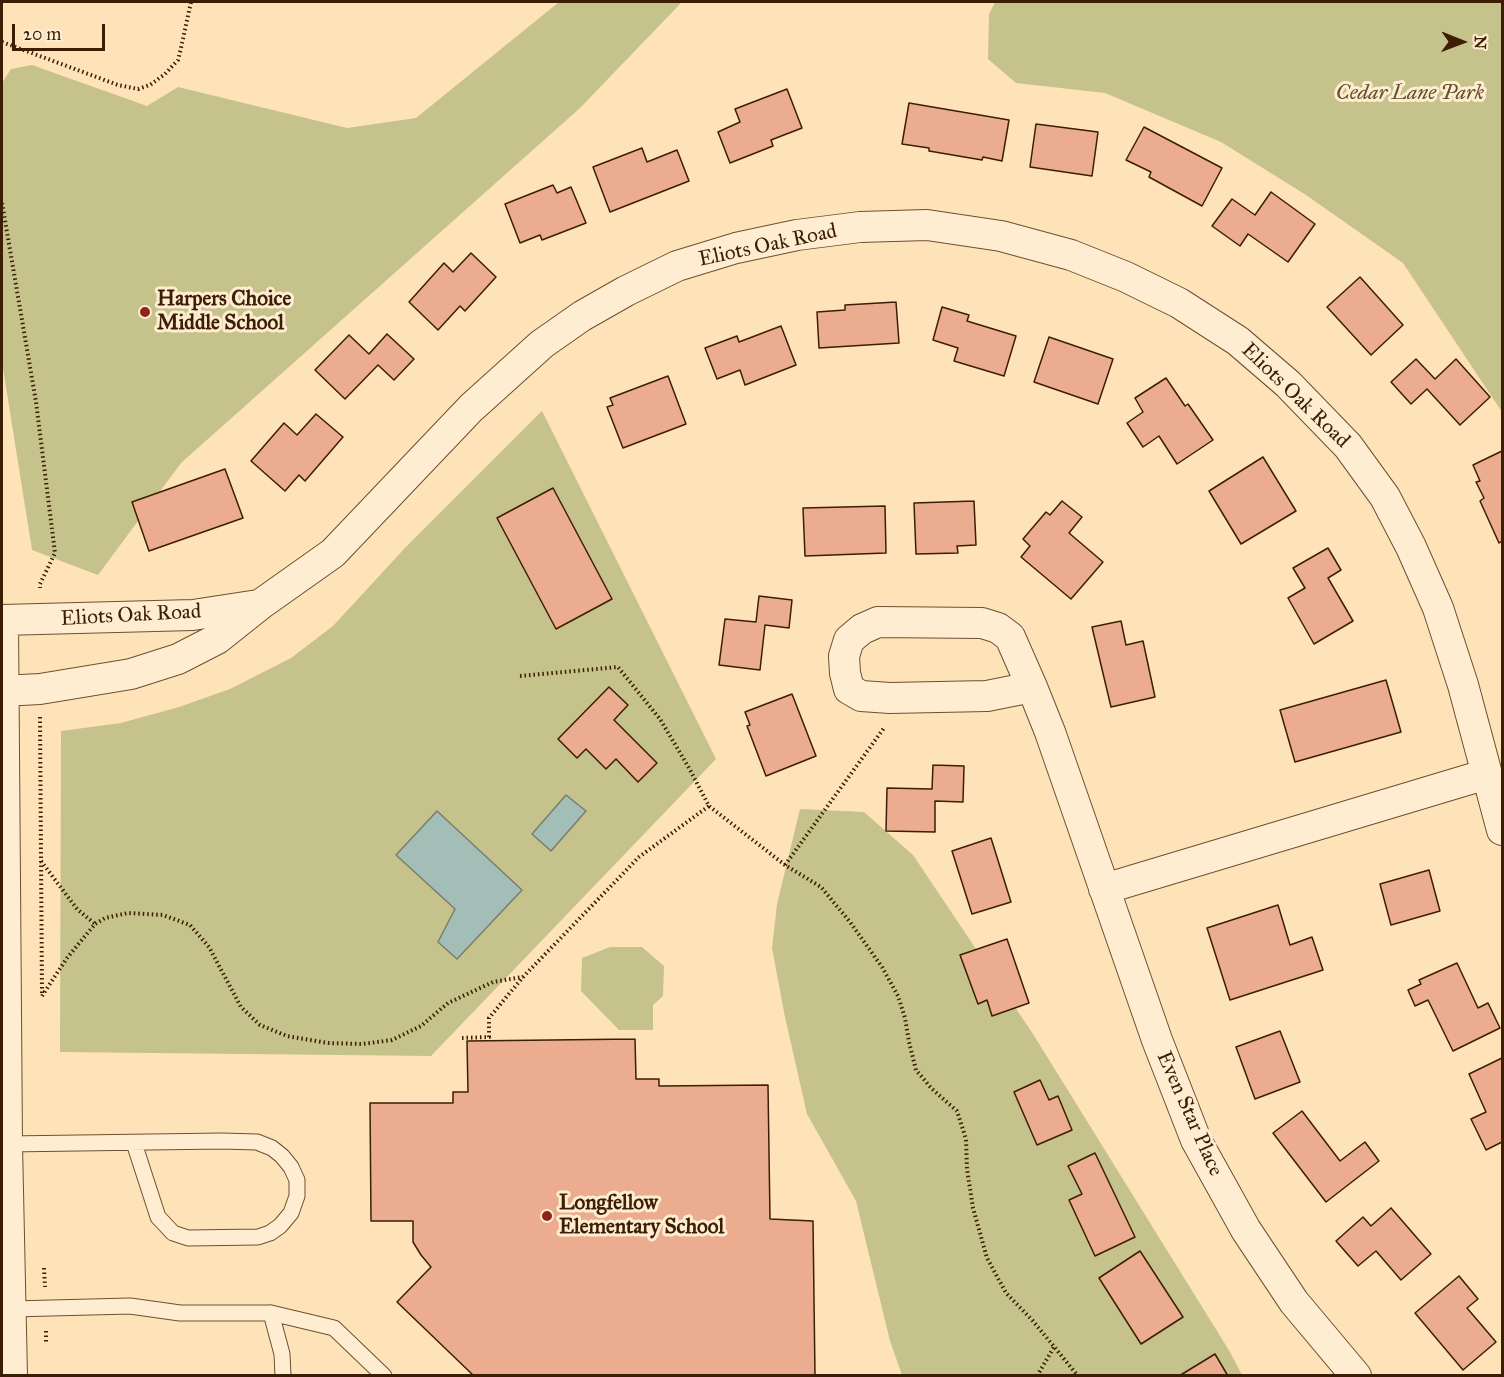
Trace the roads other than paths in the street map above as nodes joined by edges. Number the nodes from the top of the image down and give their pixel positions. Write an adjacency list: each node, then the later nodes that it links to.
1 (261, 604): 2 (street, Eliots Oak Road); 4 (street, Eliots Oak Road); 5 (street, Eliots Oak Road)
2 (2, 620): 4 (street)
3 (1032, 687): 3 (street, Even Star Place); 7 (street, Even Star Place)
4 (2, 691): 9 (street)
5 (1487, 774): 6 (street, Eliots Oak Road); 7 (street)
6 (1503, 830)
7 (1104, 889): 15 (street, Even Star Place)
8 (134, 1143): 8 (lane); 9 (lane)
9 (7, 1144): 10 (street)
10 (12, 1309): 11 (lane); 12 (street)
11 (271, 1313): 13 (lane); 14 (lane)
12 (9, 1370)
13 (283, 1376)
14 (384, 1376)
15 (1356, 1376)

